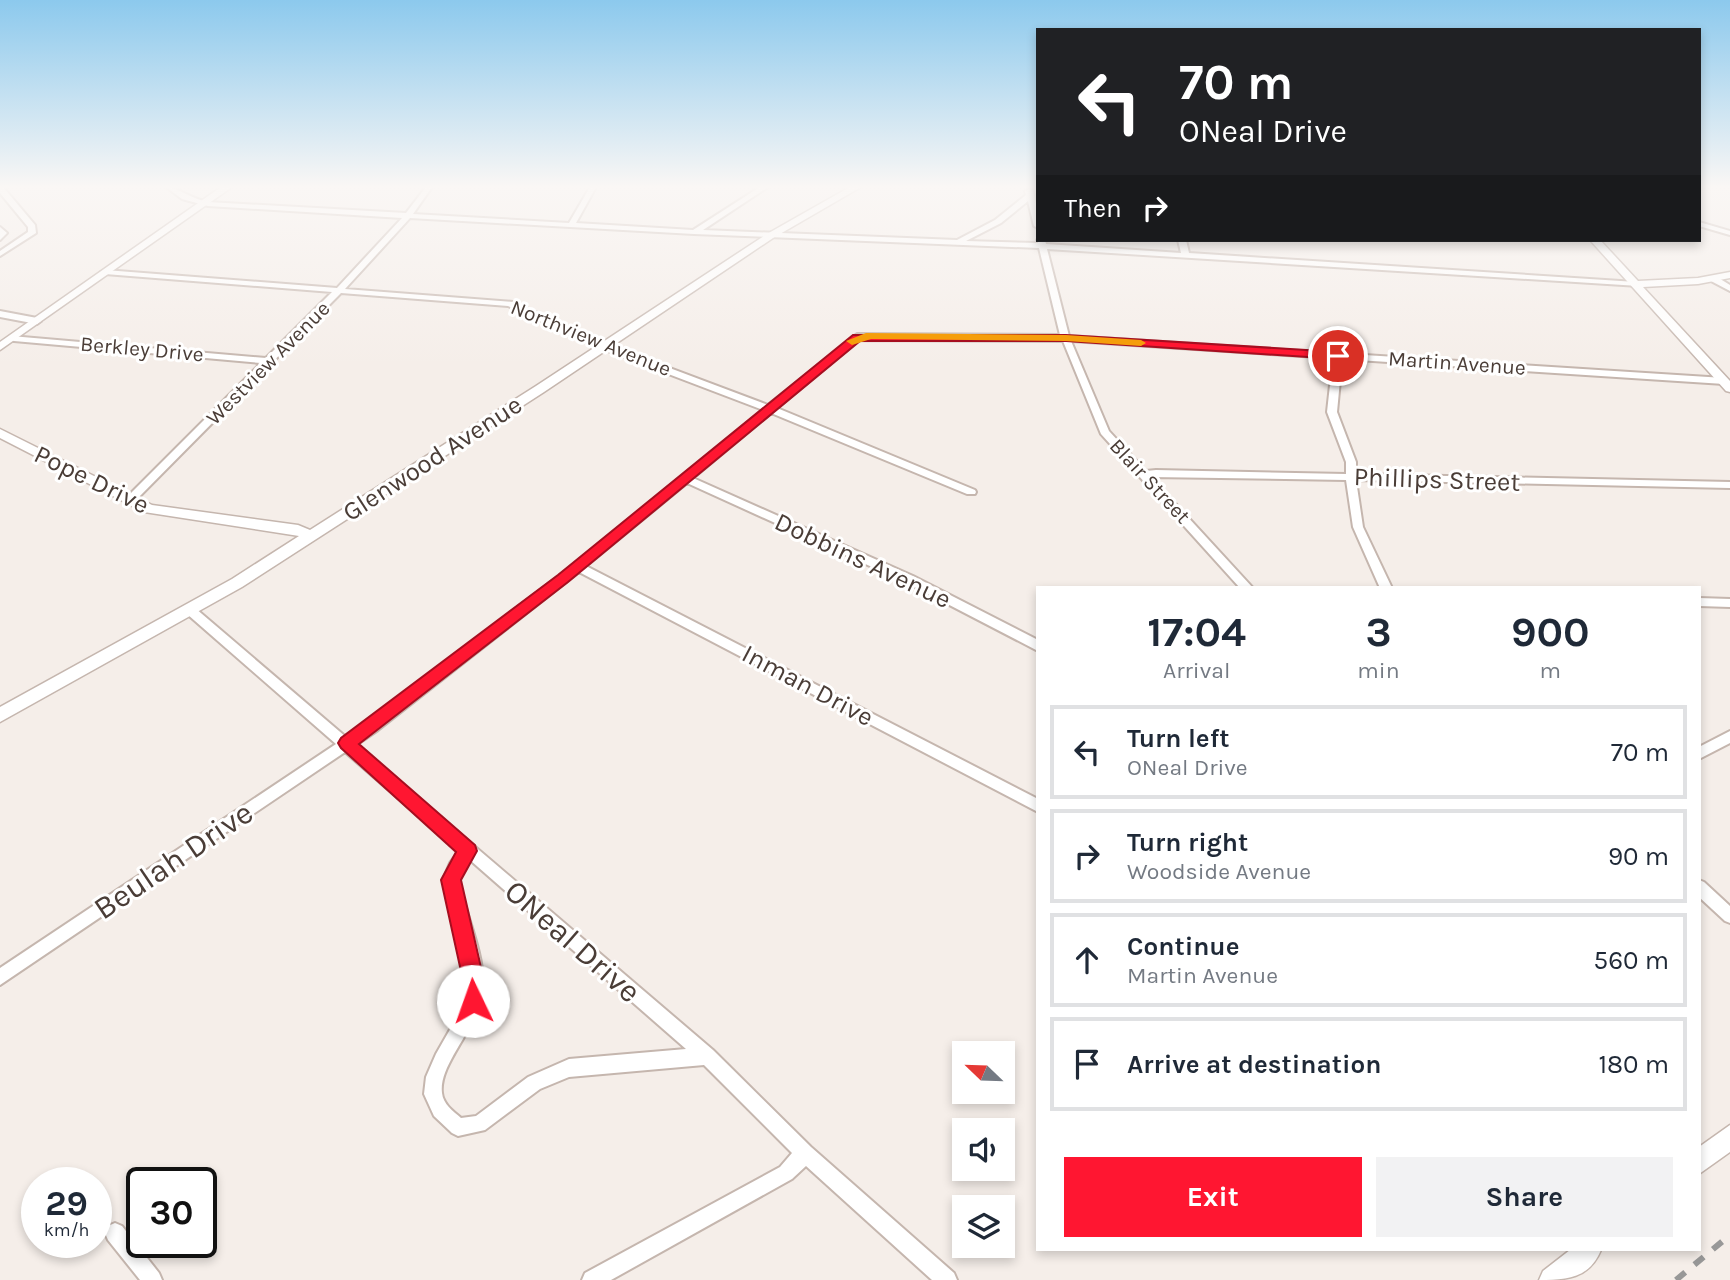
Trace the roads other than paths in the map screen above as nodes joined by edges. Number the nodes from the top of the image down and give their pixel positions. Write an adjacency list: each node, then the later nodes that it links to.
1 (141, 247): 9 (street)
2 (380, 247): 14 (street, Westview Avenue)
3 (754, 247): 19 (street, Glenwood Avenue)
4 (1043, 247): 18 (street, Blair Street)
5 (1083, 247): 8 (street)
6 (1184, 247): 8 (street)
7 (1601, 247): 12 (street)
8 (1186, 256): 12 (street)
9 (105, 272): 14 (street, Northview Avenue); 16 (street)
10 (1730, 275): 11 (street)
11 (1714, 279): 12 (street); 13 (street)
12 (1636, 284): 23 (street)
13 (1730, 289)
14 (340, 290): 19 (street, Northview Avenue); 22 (street, Westview Avenue)
15 (0, 314): 16 (street)
16 (37, 321): 17 (street)
17 (13, 338): 20 (street); 22 (street, Berkley Drive)
18 (1066, 338): 21 (street, Martin Avenue); 24 (street, Martin Avenue); 26 (street, Blair Street)
19 (603, 346): 24 (street, Northview Avenue); 32 (street, Glenwood Avenue)
20 (0, 348)
21 (1338, 356): 23 (street, Martin Avenue); 27 (street)
22 (270, 361): 31 (street, Westview Avenue)
23 (1727, 384)
24 (770, 409): 28 (street, Martin Avenue); 30 (street, Northview Avenue)
25 (0, 433): 31 (street, Pope Drive)
26 (1144, 475): 27 (street, Phillips Street); 34 (street, Blair Street)
27 (1352, 477): 29 (street, Phillips Street); 35 (street)
28 (685, 478): 33 (street, Beulah Drive); 39 (street, Dobbins Avenue)
29 (1730, 485)
30 (971, 492)
31 (129, 501): 32 (street, Pope Drive)
32 (310, 536): 38 (street, Glenwood Avenue)
33 (578, 567): 42 (street, Beulah Drive); 44 (street, Inman Drive)
34 (1245, 586)
35 (1385, 586)
36 (1701, 603): 37 (street)
37 (1730, 603)
38 (191, 611): 40 (street, Glenwood Avenue); 42 (street, ONeal Drive)
39 (1036, 645)
40 (0, 715)
41 (1730, 736): 43 (street)
42 (347, 743): 45 (street, ONeal Drive); 48 (street, Beulah Drive)
43 (1701, 753)
44 (1036, 805)
45 (468, 851): 49 (street, ONeal Drive); 49 (street)
46 (1701, 889): 47 (street)
47 (1730, 916)
48 (0, 977)
49 (707, 1056): 51 (street, ONeal Drive)
50 (1730, 1137): 52 (street)
51 (805, 1153): 56 (street); 57 (street, ONeal Drive)
52 (1701, 1160)
53 (114, 1233): 55 (street)
54 (1588, 1251): 58 (street)
55 (152, 1280)
56 (592, 1280)
57 (947, 1280)
58 (1552, 1280)

